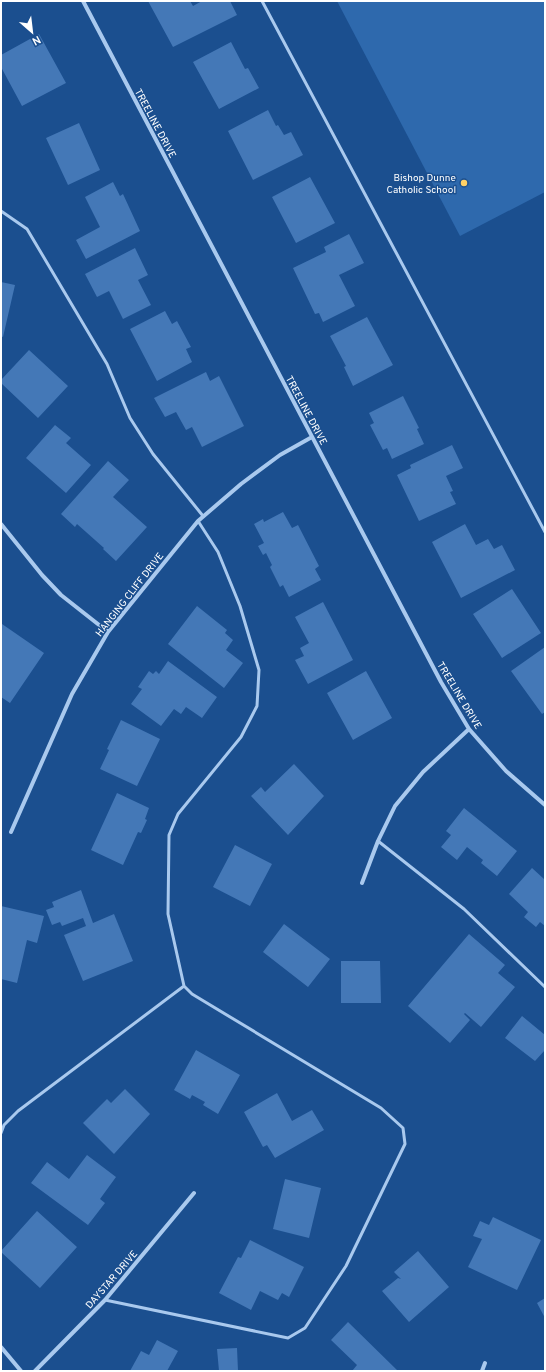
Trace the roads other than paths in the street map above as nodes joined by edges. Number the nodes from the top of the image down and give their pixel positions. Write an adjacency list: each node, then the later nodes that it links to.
1 (83, 1): 4 (street, TREELINE DRIVE)
2 (262, 1): 8 (lane)
3 (1, 211): 5 (lane)
4 (312, 437): 5 (street, HANGING CLIFF DRIVE); 10 (street, TREELINE DRIVE)
5 (203, 516): 6 (street, HANGING CLIFF DRIVE)
6 (198, 521): 9 (street, HANGING CLIFF DRIVE); 15 (lane)
7 (1, 524): 9 (street)
8 (545, 532)
9 (108, 632): 12 (street, HANGING CLIFF DRIVE)
10 (469, 729): 11 (street, TREELINE DRIVE); 13 (street)
11 (545, 805)
12 (10, 832)
13 (378, 841): 14 (street); 16 (lane)
14 (362, 882)
15 (184, 986): 17 (lane); 19 (lane)
16 (545, 987)
17 (1, 1133)
18 (194, 1193): 19 (street, DAYSTAR DRIVE)
19 (105, 1300): 23 (street, DAYSTAR DRIVE)
20 (1, 1347): 22 (street)
21 (485, 1363): 24 (street)
22 (21, 1371)
23 (35, 1371)
24 (482, 1371)

